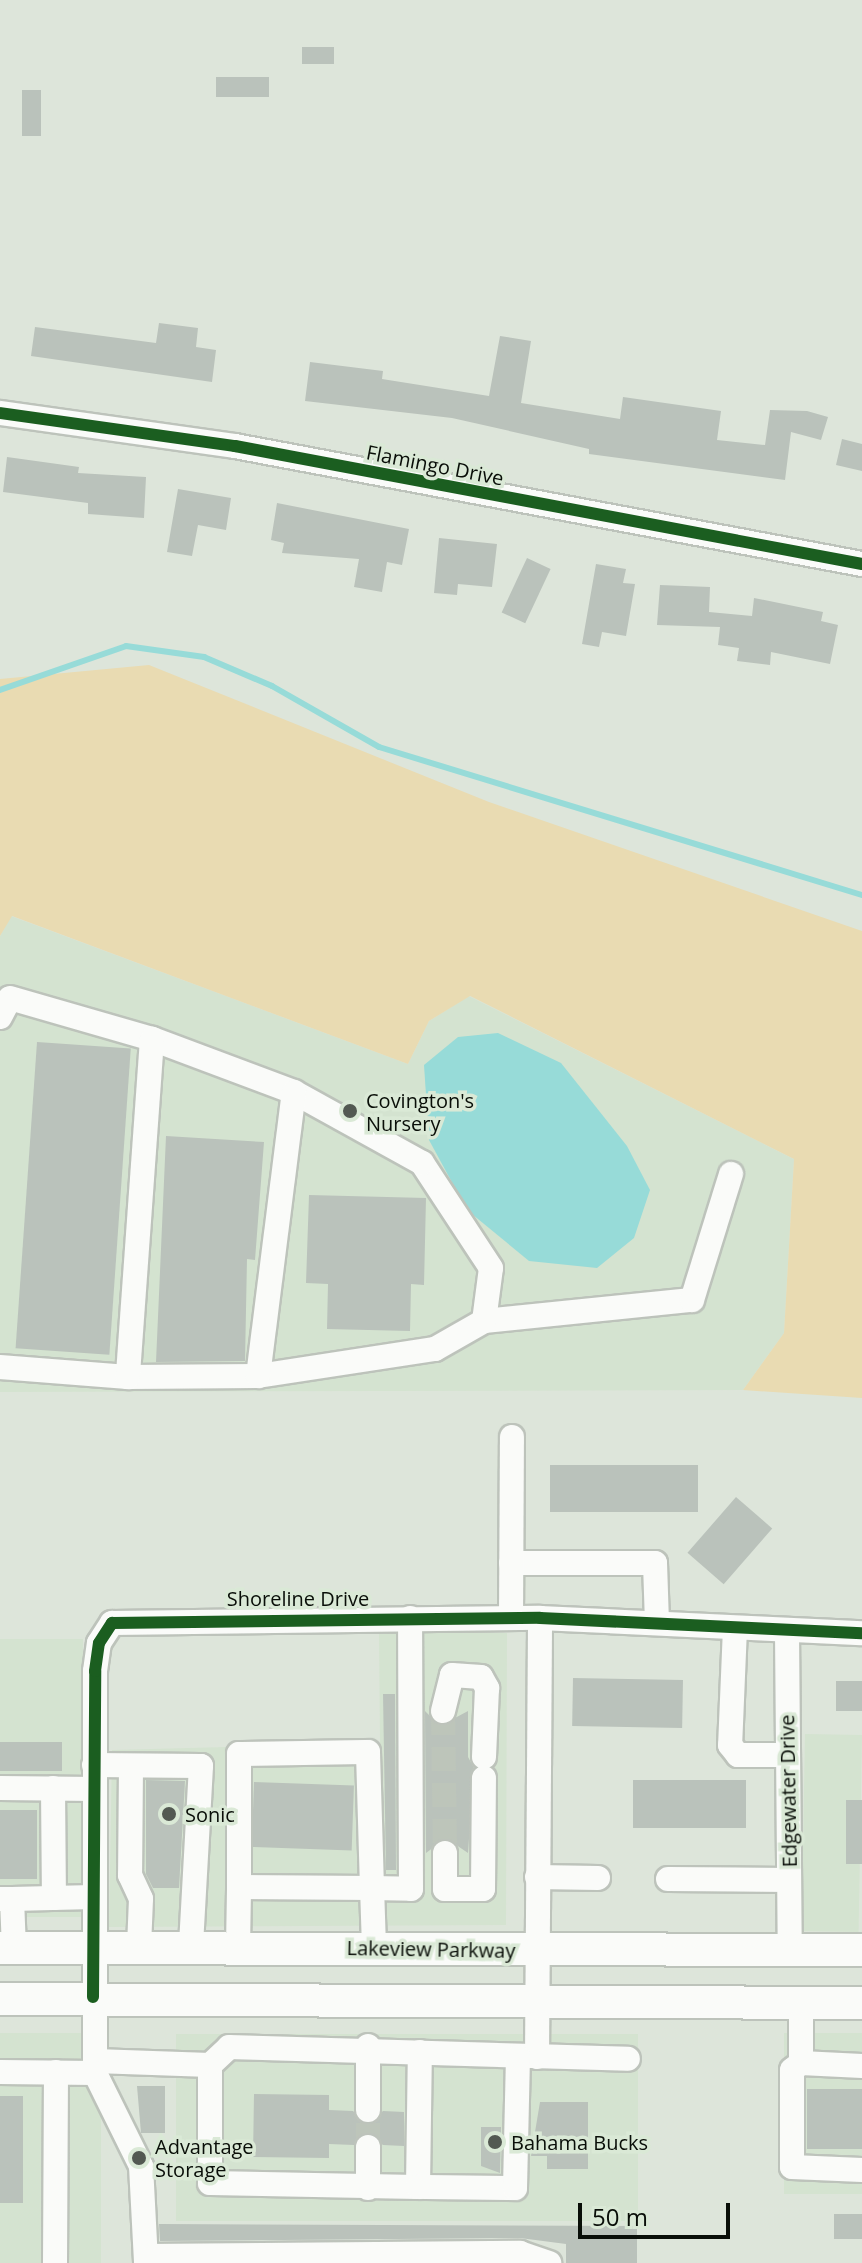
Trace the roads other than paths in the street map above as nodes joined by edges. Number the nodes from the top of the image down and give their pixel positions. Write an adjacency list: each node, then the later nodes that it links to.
1 (0, 413): 2 (street, Flamingo Drive)
2 (862, 564)
3 (0, 1017): 4 (street)
4 (152, 1039): 5 (street); 10 (street)
5 (294, 1092): 7 (street); 9 (street)
6 (731, 1174): 7 (street)
7 (484, 1321): 9 (street)
8 (0, 1367): 10 (street)
9 (258, 1376): 10 (street)
10 (128, 1377)
11 (512, 1437): 12 (street)
12 (511, 1563): 14 (street); 16 (street)
13 (410, 1618): 14 (street, Shoreline Drive); 23 (street, Shoreline Drive); 33 (street)
14 (511, 1618): 15 (street, Shoreline Drive)
15 (540, 1618): 16 (street, Shoreline Drive); 27 (street)
16 (657, 1622): 17 (street, Shoreline Drive)
17 (735, 1628): 18 (street, Shoreline Drive); 21 (street)
18 (787, 1632): 19 (street, Shoreline Drive); 21 (street, Edgewater Drive)
19 (862, 1633)
20 (443, 1711): 34 (street)
21 (788, 1755): 30 (street, Edgewater Drive)
22 (131, 1766): 23 (street); 39 (street); 40 (street)
23 (94, 1777): 25 (street); 35 (street, Shoreline Drive)
24 (0, 1788): 25 (street)
25 (53, 1788): 36 (street)
26 (445, 1853): 34 (street)
27 (537, 1877): 28 (street); 44 (street)
28 (598, 1878)
29 (668, 1879): 30 (street)
30 (789, 1880): 45 (street, Edgewater Drive)
31 (239, 1887): 32 (street); 32 (street); 41 (street)
32 (372, 1888): 33 (street); 42 (street)
33 (411, 1889): 34 (street)
34 (445, 1889)
35 (93, 1897): 36 (street); 38 (street, Shoreline Drive)
36 (54, 1898): 37 (street)
37 (6, 1899): 43 (street)
38 (93, 1947): 39 (main road, Lakeview Parkway); 43 (main road, Lakeview Parkway); 47 (street, Shoreline Drive)
39 (139, 1947): 40 (main road, Lakeview Parkway)
40 (191, 1947): 41 (main road, Lakeview Parkway)
41 (238, 1947): 42 (main road, Lakeview Parkway)
42 (374, 1947): 44 (main road, Lakeview Parkway)
43 (7, 1948)
44 (537, 1950): 45 (main road, Lakeview Parkway); 49 (street)
45 (790, 1950): 46 (main road, Lakeview Parkway)
46 (862, 1950)
47 (93, 1997): 48 (main road); 49 (main road); 59 (street, Shoreline Drive)
48 (0, 1999)
49 (536, 2000): 50 (main road); 54 (street)
50 (801, 2003): 51 (main road); 56 (street)
51 (862, 2003)
52 (368, 2046): 53 (street); 57 (street); 62 (street)
53 (420, 2052): 54 (street); 65 (street)
54 (527, 2057): 55 (street); 65 (street)
55 (628, 2059)
56 (801, 2063): 58 (street); 64 (street)
57 (210, 2065): 59 (street); 66 (street)
58 (862, 2066)
59 (95, 2067): 61 (street); 67 (street)
60 (0, 2072): 61 (street)
61 (56, 2072): 68 (street)
62 (368, 2110)
63 (368, 2147): 66 (street)
64 (862, 2170)
65 (418, 2187): 66 (street)
66 (368, 2188)
67 (146, 2260): 69 (street)
68 (55, 2263)
69 (549, 2263)

